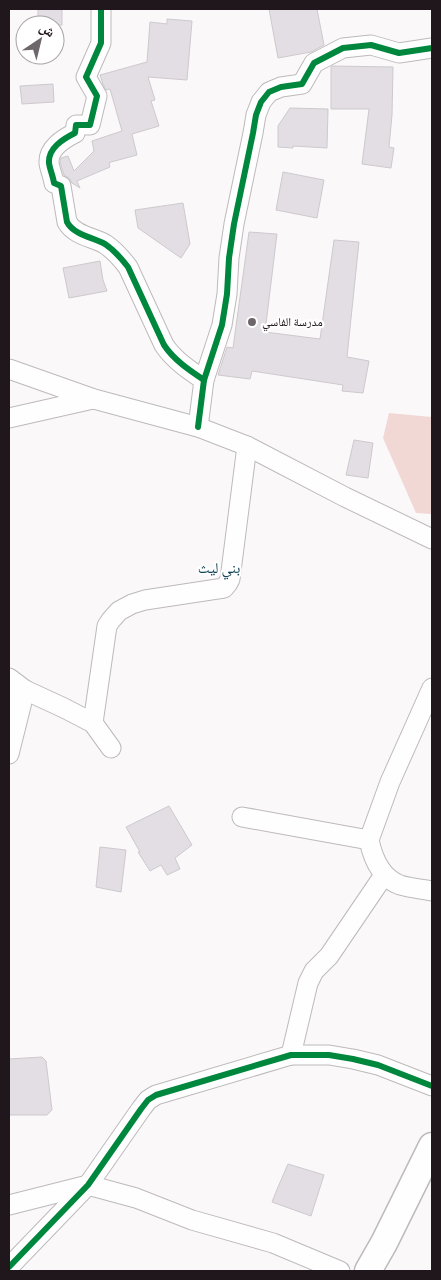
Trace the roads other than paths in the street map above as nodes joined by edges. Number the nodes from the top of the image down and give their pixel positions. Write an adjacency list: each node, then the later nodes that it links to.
1 (100, 9): 4 (street)
2 (432, 48): 4 (street)
3 (9, 369): 5 (street)
4 (204, 380): 7 (street)
5 (94, 399): 6 (street); 7 (street)
6 (9, 418)
7 (198, 427): 8 (street)
8 (247, 446): 9 (street); 14 (street)
9 (432, 540)
10 (9, 678): 12 (street)
11 (432, 688): 18 (street)
12 (25, 690): 13 (street); 14 (street); 16 (street)
13 (9, 701)
14 (93, 723): 15 (street)
15 (111, 748)
16 (9, 754)
17 (242, 817): 18 (street)
18 (369, 840): 19 (street)
19 (384, 875): 20 (street); 21 (street)
20 (432, 891)
21 (291, 1055): 22 (street); 24 (street)
22 (432, 1086)
23 (432, 1146): 28 (street)
24 (88, 1185): 25 (street); 26 (street); 27 (street)
25 (9, 1205)
26 (9, 1267)
27 (340, 1271)
28 (368, 1271)

